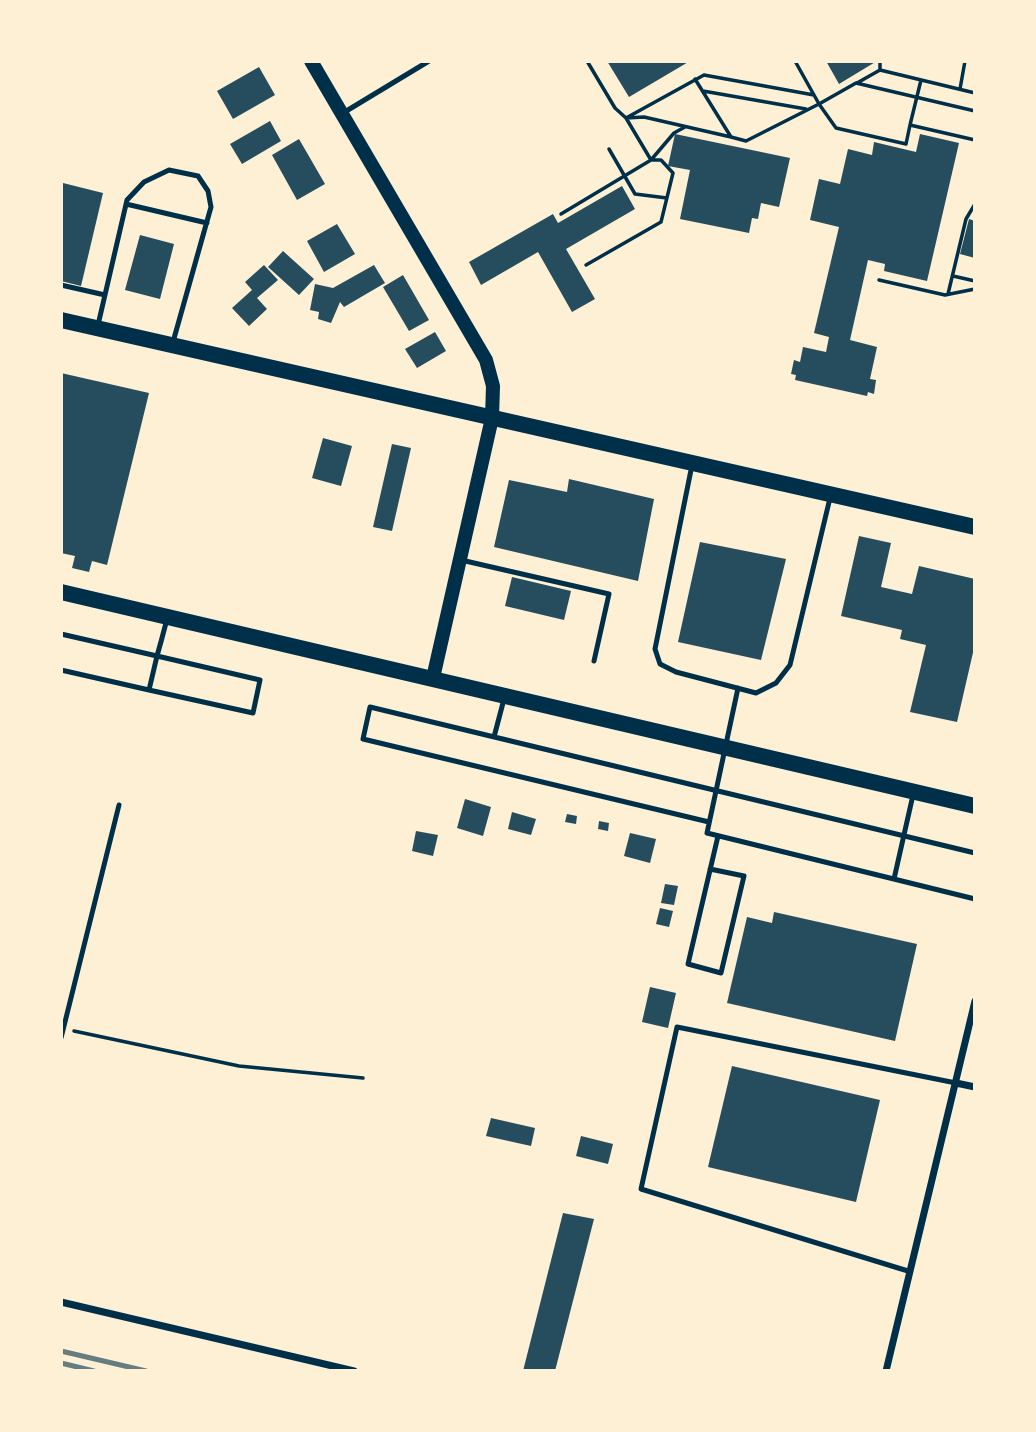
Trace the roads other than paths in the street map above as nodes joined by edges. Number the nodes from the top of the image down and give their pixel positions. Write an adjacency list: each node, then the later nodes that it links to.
1 (311, 61): 3 (main road)
2 (429, 61): 3 (lane)
3 (342, 114): 11 (main road)
4 (126, 204): 5 (lane); 5 (lane); 7 (lane)
5 (207, 223): 10 (lane)
6 (61, 285): 7 (lane)
7 (105, 295): 9 (lane)
8 (61, 320): 9 (main road)
9 (97, 328): 10 (main road)
10 (172, 345): 11 (main road)
11 (492, 418): 12 (main road); 15 (main road)
12 (692, 463): 13 (main road); 23 (lane)
13 (831, 495): 14 (main road); 23 (lane)
14 (975, 527)
15 (460, 559): 20 (lane); 22 (main road)
16 (61, 592): 17 (main road)
17 (167, 616): 19 (lane); 22 (main road)
18 (61, 634): 19 (lane)
19 (157, 656): 24 (lane); 24 (lane)
20 (594, 661)
21 (61, 670): 24 (lane)
22 (433, 678): 25 (main road)
23 (738, 688): 27 (lane)
24 (149, 690)
25 (505, 695): 26 (lane); 27 (main road)
26 (494, 737): 28 (lane); 32 (lane)
27 (725, 747): 28 (lane); 29 (main road)
28 (716, 790): 32 (lane); 34 (lane)
29 (914, 792): 31 (main road); 34 (lane)
30 (119, 804): 41 (lane)
31 (975, 806)
32 (709, 822): 33 (lane)
33 (718, 836): 36 (lane); 37 (lane)
34 (903, 836): 35 (lane); 37 (lane)
35 (975, 853)
36 (710, 869): 36 (lane)
37 (894, 879): 39 (lane)
38 (975, 889): 39 (lane)
39 (974, 899)
40 (975, 1001): 42 (street)
41 (61, 1038)
42 (956, 1083): 43 (street); 44 (street); 44 (lane)
43 (975, 1087)
44 (908, 1270): 47 (street)
45 (61, 1302): 46 (street)
46 (354, 1371)
47 (886, 1371)

